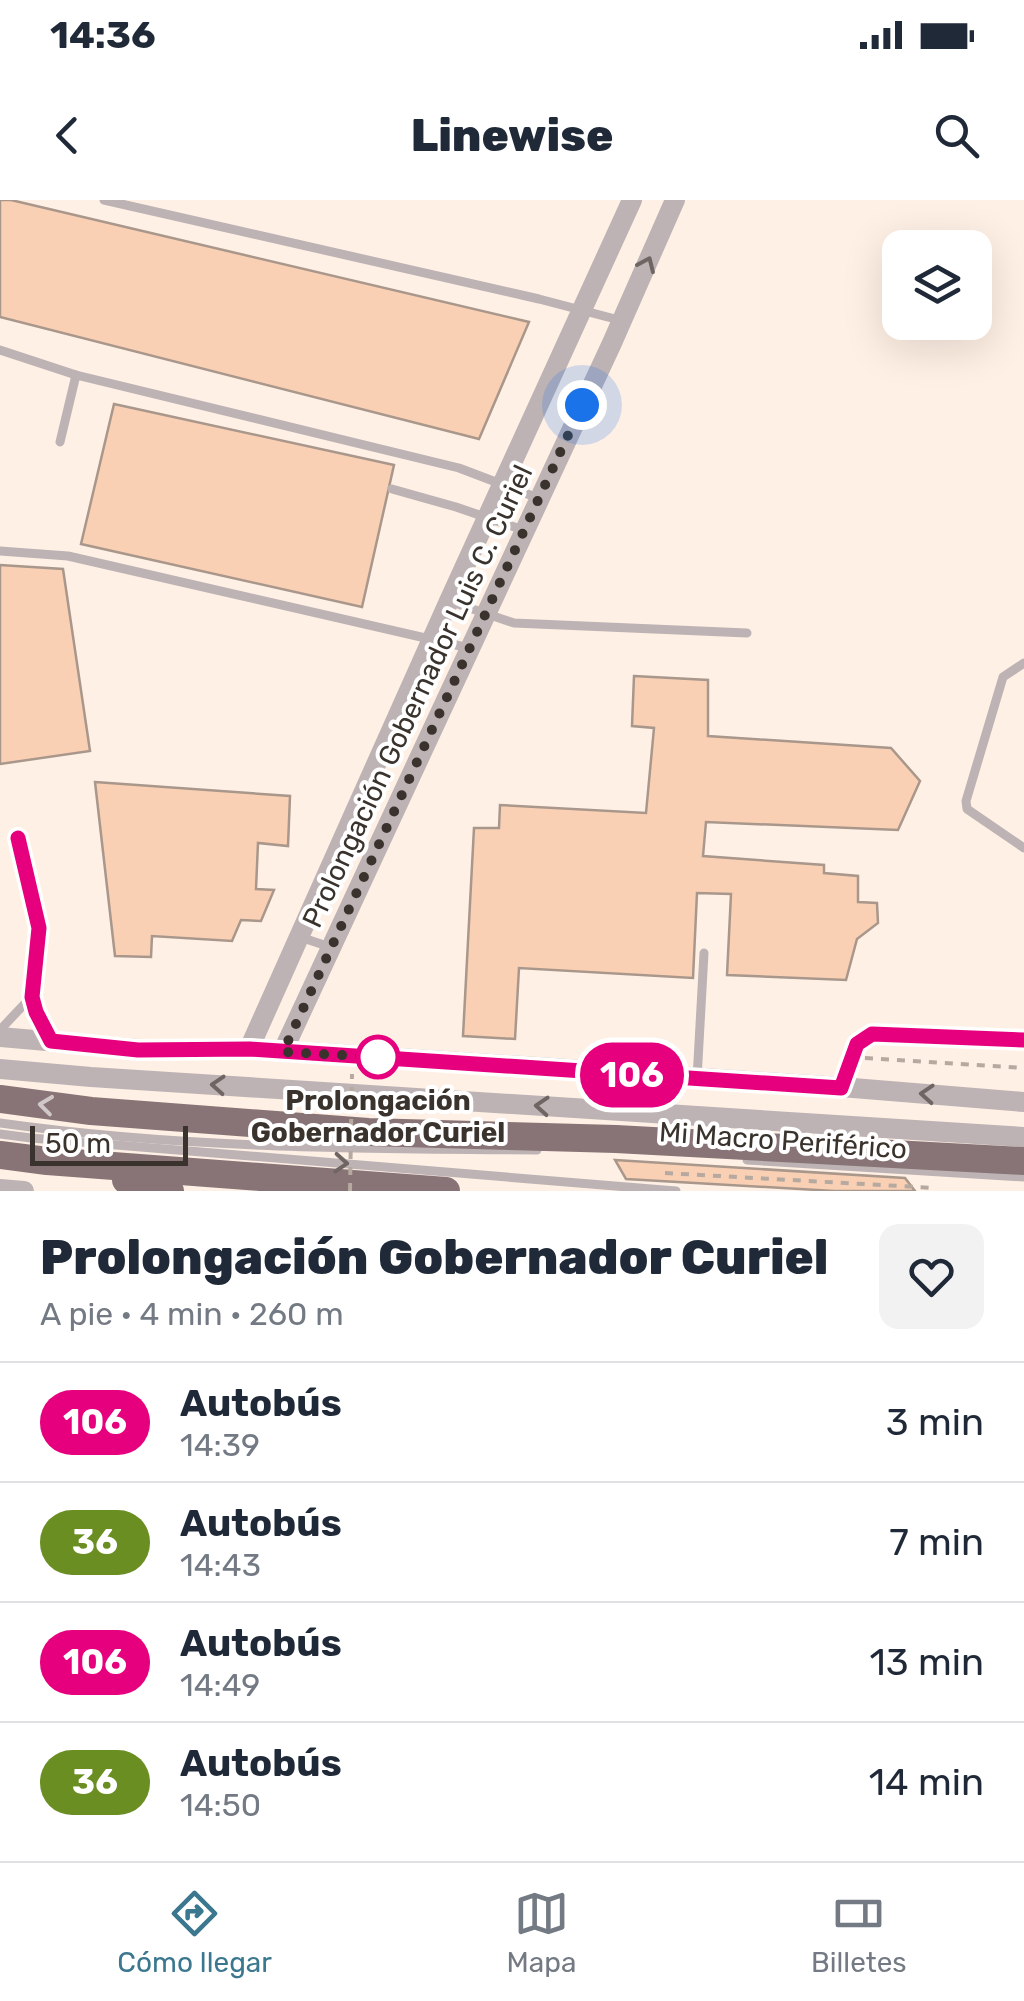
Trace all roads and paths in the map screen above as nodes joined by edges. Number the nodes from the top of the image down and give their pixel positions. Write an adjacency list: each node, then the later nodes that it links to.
1 (104, 200): 4 (lane)
2 (632, 200): 4 (street, Prolongación Gobernador Luis C. Curiel)
3 (675, 200): 5 (street, Prolongación Gobernador Luis C. Curiel, one-way to 3)
4 (582, 311): 5 (lane); 9 (street, Prolongación Gobernador Luis C. Curiel)
5 (622, 321): 11 (street, Prolongación Gobernador Luis C. Curiel)
6 (0, 350): 7 (lane)
7 (76, 374): 8 (lane); 9 (lane)
8 (60, 442)
9 (502, 485): 11 (lane); 12 (street, Prolongación Gobernador Luis C. Curiel)
10 (392, 489): 12 (lane)
11 (538, 498): 13 (street, Prolongación Gobernador Luis C. Curiel)
12 (487, 518): 13 (lane); 15 (street, Prolongación Gobernador Luis C. Curiel)
13 (524, 530): 16 (street, Prolongación Gobernador Luis C. Curiel)
14 (0, 551): 18 (lane)
15 (449, 601): 16 (lane); 18 (street, Prolongación Gobernador Luis C. Curiel)
16 (485, 613): 17 (lane); 19 (street, Prolongación Gobernador Luis C. Curiel)
17 (748, 633)
18 (432, 638): 19 (lane); 23 (street, Prolongación Gobernador Luis C. Curiel)
19 (468, 648): 24 (street, Prolongación Gobernador Luis C. Curiel)
20 (1024, 663): 22 (lane)
21 (18, 838): 26 (lane)
22 (1024, 848)
23 (300, 936): 24 (lane); 30 (street, Prolongación Gobernador Luis C. Curiel)
24 (331, 947): 31 (street, Prolongación Gobernador Luis C. Curiel)
25 (704, 952): 34 (lane)
26 (32, 997): 27 (lane); 29 (lane)
27 (0, 1033): 29 (street)
28 (1024, 1040): 35 (lane)
29 (51, 1041): 30 (street)
30 (250, 1049): 31 (street)
31 (283, 1052): 34 (street)
32 (0, 1069): 40 (street, one-way to 32)
33 (352, 1074): 52 (path, bridge)
34 (697, 1079): 35 (street)
35 (841, 1088): 37 (street, one-way to 35)
36 (0, 1100): 44 (highway, one-way to 36)
37 (1024, 1102)
38 (0, 1123): 41 (lane)
39 (0, 1134): 54 (lane, one-way to 54)
40 (1024, 1137)
41 (552, 1150)
42 (0, 1155): 45 (highway)
43 (729, 1158): 47 (lane, Mi Macro Periférico)
44 (1024, 1160)
45 (47, 1161): 51 (highway); 53 (highway)
46 (649, 1172): 48 (path)
47 (1024, 1178)
48 (950, 1188)
49 (0, 1189): 50 (street)
50 (24, 1191)
51 (170, 1191)
52 (350, 1191)
53 (446, 1191)
54 (676, 1191)

